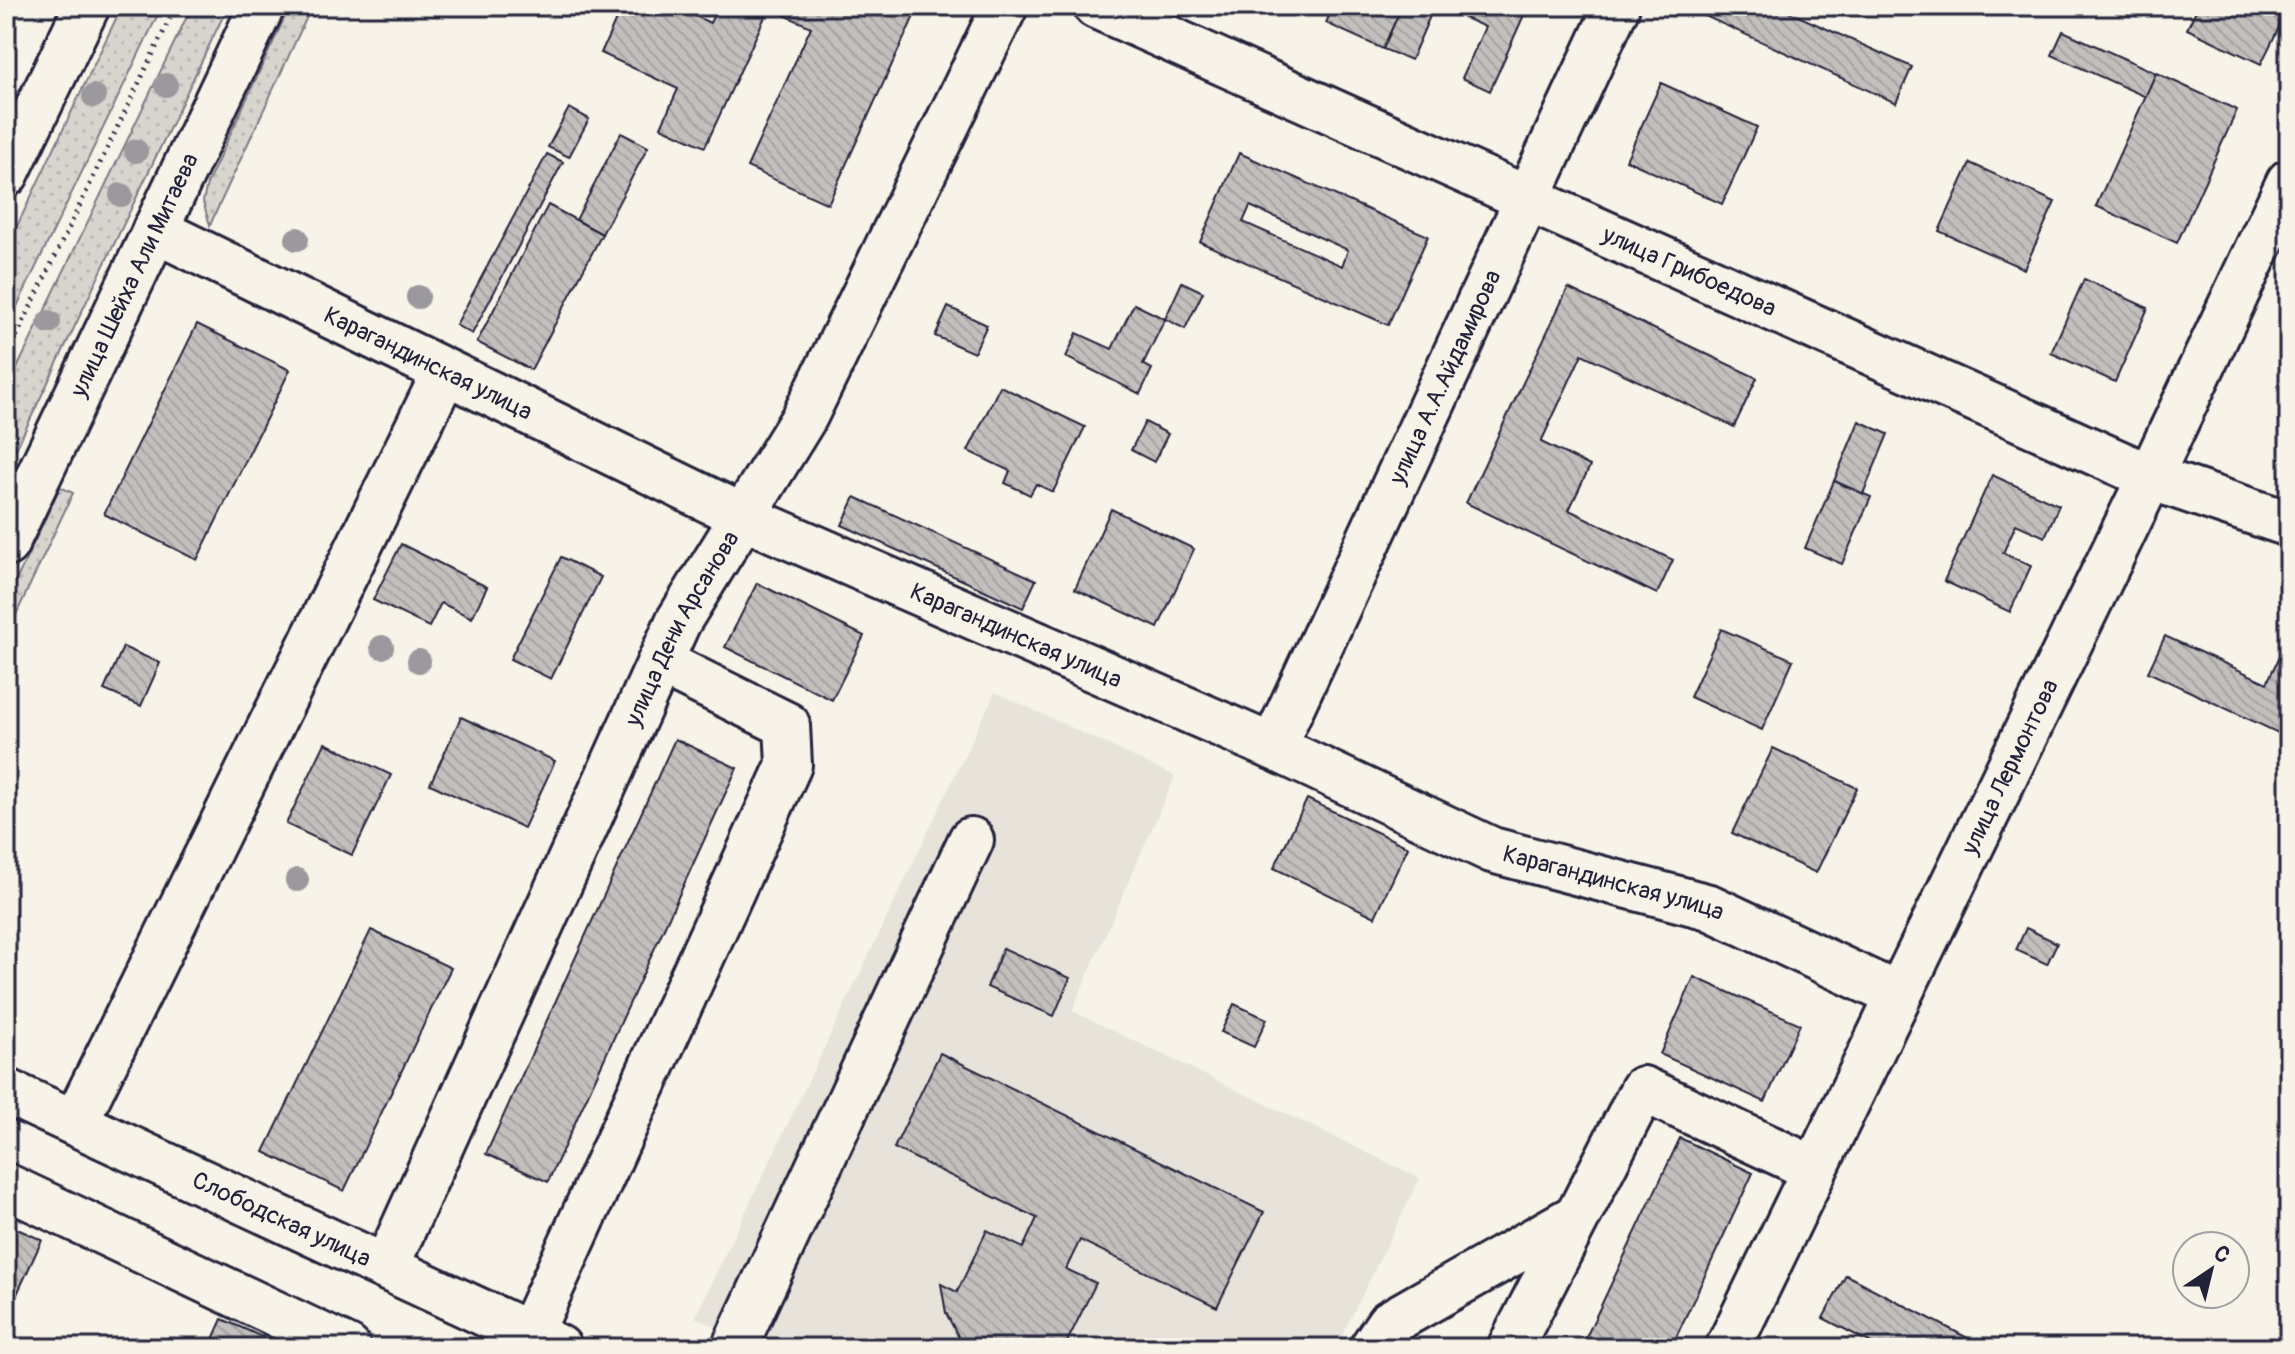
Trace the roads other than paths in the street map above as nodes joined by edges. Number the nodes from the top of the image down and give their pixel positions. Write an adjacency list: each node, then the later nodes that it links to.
1 (87, 6): 6 (street)
2 (262, 6): 9 (street, улица Шейха Али Митаева)
3 (1005, 6): 12 (street, улица Дени Арсанова)
4 (1096, 6): 8 (street, улица Грибоедова)
5 (1617, 6): 8 (street, улица А.А.Айдамирова)
6 (6, 174)
7 (2289, 182): 11 (street, улица Лермонтова)
8 (1528, 198): 11 (street, улица Грибоедова); 16 (street, улица А.А.Айдамирова)
9 (155, 230): 10 (street, Карагандинская улица); 14 (street, улица Шейха Али Митаева)
10 (445, 372): 12 (street, Карагандинская улица); 20 (street)
11 (2150, 477): 13 (street, улица Грибоедова); 18 (street, улица Лермонтова)
12 (744, 517): 15 (street, улица Дени Арсанова); 16 (street, Карагандинская улица)
13 (2289, 524)
14 (6, 544)
15 (660, 662): 24 (street, улица Дени Арсанова); 25 (street)
16 (1273, 747): 18 (street, Карагандинская улица)
17 (971, 840): 27 (street)
18 (1897, 995): 21 (street, улица Лермонтова)
19 (6, 1091): 20 (street, Слободская улица)
20 (75, 1123): 24 (street, Слободская улица)
21 (1814, 1169): 23 (street); 30 (street, улица Лермонтова)
22 (6, 1186): 26 (street)
23 (1577, 1216): 28 (street); 29 (street)
24 (386, 1267): 25 (street, Слободская улица)
25 (544, 1341)
26 (348, 1348)
27 (734, 1348)
28 (1372, 1348)
29 (1510, 1348)
30 (1728, 1348)

